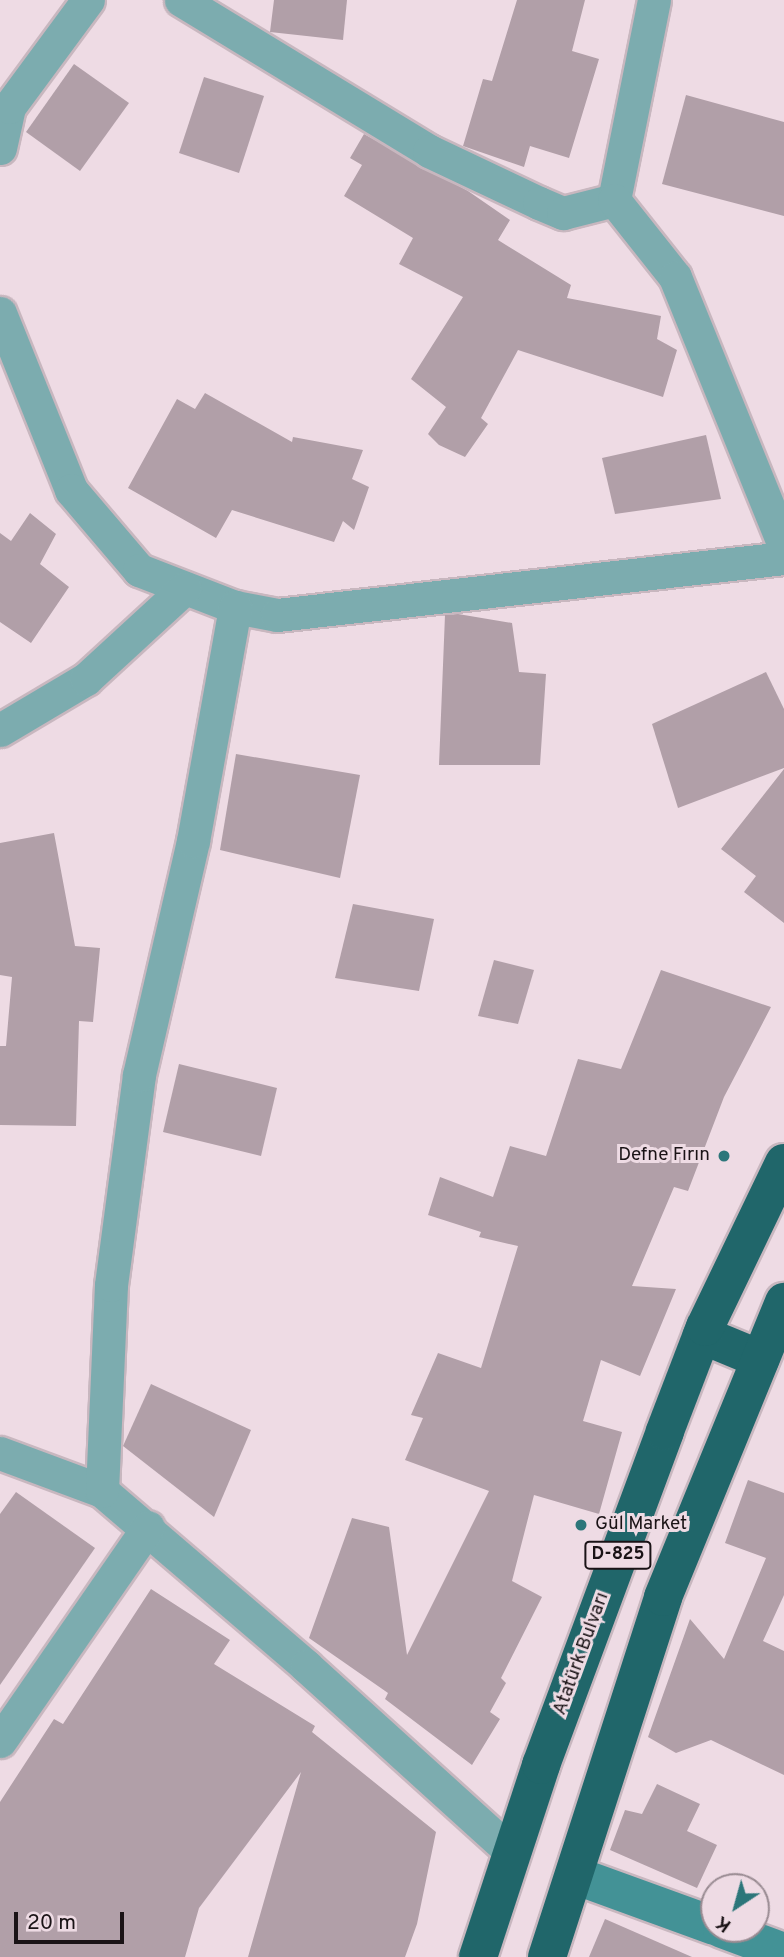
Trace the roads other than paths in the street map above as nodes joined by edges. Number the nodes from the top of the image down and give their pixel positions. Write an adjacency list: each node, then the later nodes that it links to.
1 (88, 0): 4 (street)
2 (181, 0): 5 (street)
3 (654, 0): 5 (street)
4 (0, 148)
5 (614, 200): 7 (street)
6 (0, 313): 9 (street)
7 (784, 546)
8 (784, 558): 10 (street)
9 (185, 588): 10 (street); 11 (street)
10 (235, 607): 17 (street)
11 (0, 730)
12 (784, 1163): 14 (highway, Atatürk Bulvarı / D-825)
13 (784, 1302): 15 (highway, D-825)
14 (702, 1335): 15 (highway); 20 (highway, Atatürk Bulvarı / D-825)
15 (760, 1359): 21 (highway, D-825)
16 (0, 1453): 17 (street)
17 (102, 1491): 18 (street)
18 (148, 1527): 19 (street); 20 (street)
19 (0, 1741)
20 (512, 1853): 25 (highway, Atatürk Bulvarı / D-825)
21 (575, 1875): 22 (street); 26 (highway, D-825)
22 (700, 1921)
23 (760, 1943): 24 (street)
24 (784, 1952)
25 (478, 1957)
26 (547, 1957)

